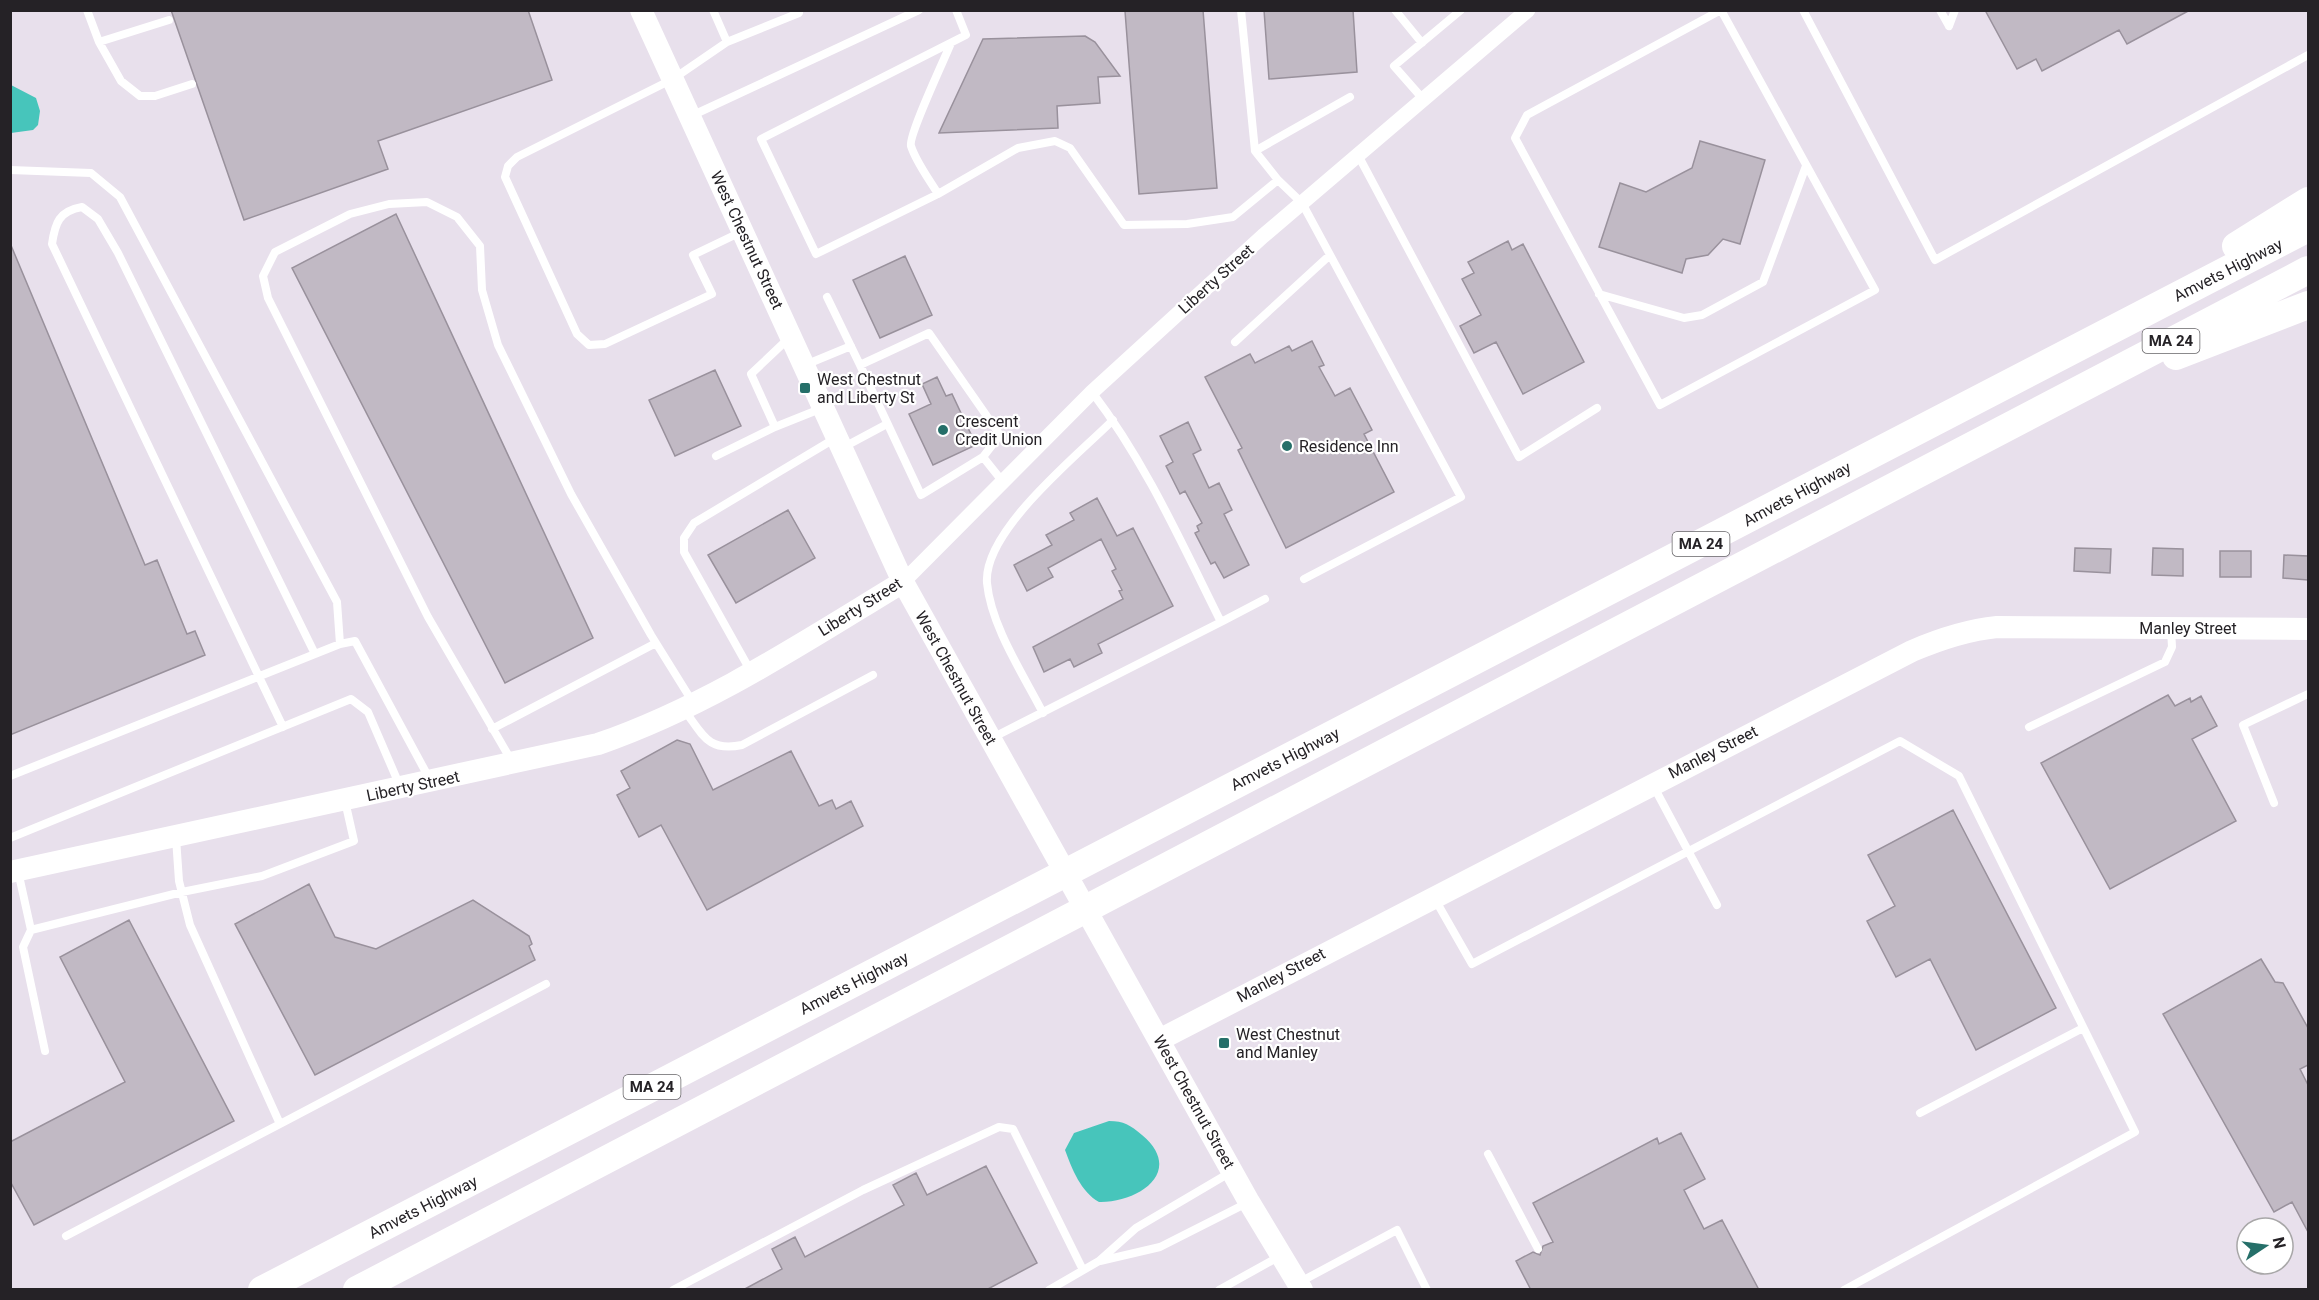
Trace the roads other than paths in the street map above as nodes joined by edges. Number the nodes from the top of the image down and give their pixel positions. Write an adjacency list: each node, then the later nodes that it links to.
1 (87, 10): 16 (lane)
2 (641, 10): 21 (main road, West Chestnut Street)
3 (713, 10): 17 (lane)
4 (800, 10): 17 (lane)
5 (920, 10): 25 (lane)
6 (956, 10): 18 (lane)
7 (1241, 10): 26 (lane)
8 (1395, 10): 19 (lane)
9 (1461, 10): 19 (lane)
10 (1528, 10): 24 (street, Liberty Street)
11 (1721, 10): 28 (lane); 38 (lane)
12 (1803, 10): 20 (lane)
13 (1940, 10): 14 (lane)
14 (1955, 10)
15 (169, 20): 16 (lane)
16 (99, 42): 22 (lane)
17 (727, 42): 21 (lane)
18 (951, 43): 31 (lane); 31 (lane)
19 (1422, 44): 24 (lane)
20 (2308, 55)
21 (673, 79): 25 (main road, West Chestnut Street); 35 (lane)
22 (192, 84)
23 (1350, 97): 26 (lane)
24 (1424, 99): 27 (street, Liberty Street)
25 (690, 117): 35 (main road, West Chestnut Street)
26 (1255, 151): 30 (lane)
27 (1358, 155): 33 (street, Liberty Street); 49 (lane)
28 (1806, 166): 38 (lane); 38 (lane)
29 (10, 170): 65 (lane)
30 (1278, 180): 31 (lane); 33 (lane)
31 (938, 194)
32 (2308, 201): 44 (highway)
33 (1302, 203): 36 (lane); 47 (street, Liberty Street)
34 (2308, 228): 44 (highway, Amvets Highway / MA 24)
35 (743, 231): 41 (main road, West Chestnut Street)
36 (1330, 255): 42 (lane); 58 (lane)
37 (2308, 270): 50 (highway, MA 24)
38 (1599, 294)
39 (827, 297): 43 (lane)
40 (2308, 305): 50 (highway)
41 (792, 336): 45 (main road, West Chestnut Street); 53 (lane)
42 (1235, 342)
43 (851, 346): 45 (lane); 46 (lane)
44 (2045, 364): 108 (highway, Amvets Highway / MA 24)
45 (805, 365): 48 (main road, West Chestnut Street)
46 (860, 365): 52 (lane); 56 (lane)
47 (1092, 392): 51 (lane); 57 (street, Liberty Street)
48 (825, 407): 53 (lane); 54 (main road, West Chestnut Street)
49 (1597, 408)
50 (2034, 412): 109 (highway, MA 24)
51 (1113, 420): 61 (lane); 72 (lane)
52 (887, 424): 54 (lane); 56 (lane)
53 (775, 427): 55 (lane)
54 (840, 442): 59 (main road, West Chestnut Street); 67 (lane)
55 (716, 456)
56 (983, 457): 57 (lane)
57 (1003, 482): 59 (street, Liberty Street)
58 (1304, 579)
59 (903, 582): 67 (main road, Liberty Street); 76 (main road, West Chestnut Street)
60 (1265, 599): 61 (lane)
61 (1221, 622): 72 (lane)
62 (2171, 627): 63 (main road, Manley Street); 74 (lane); 80 (main road, Manley Street)
63 (2308, 629)
64 (656, 643): 71 (lane); 75 (lane); 75 (lane)
65 (340, 644): 66 (lane); 79 (lane)
66 (315, 654): 69 (lane); 69 (lane)
67 (752, 673): 71 (main road, Liberty Street)
68 (873, 675): 71 (lane)
69 (260, 676): 73 (lane); 78 (lane)
70 (2308, 694): 83 (lane)
71 (689, 707): 77 (main road, Liberty Street)
72 (1042, 713): 76 (lane)
73 (283, 727): 81 (lane); 85 (lane)
74 (2029, 728)
75 (492, 729): 77 (lane)
76 (990, 740): 94 (main road, West Chestnut Street)
77 (513, 764): 79 (main road, Liberty Street)
78 (10, 776)
79 (431, 782): 81 (main road, Liberty Street)
80 (1652, 783): 86 (lane); 89 (main road, Manley Street)
81 (401, 788): 82 (main road, Liberty Street)
82 (345, 800): 84 (main road, Liberty Street); 88 (lane)
83 (2274, 803)
84 (176, 836): 87 (main road, Liberty Street); 88 (lane)
85 (10, 838)
86 (1688, 851): 89 (lane); 90 (lane); 93 (lane)
87 (14, 871): 91 (lane)
88 (182, 892): 91 (lane); 97 (lane)
89 (1434, 896): 94 (main road, Manley Street)
90 (1717, 905)
91 (31, 930): 95 (lane)
92 (546, 984): 97 (lane)
93 (2083, 1028): 96 (lane); 113 (lane)
94 (1158, 1040): 99 (main road, West Chestnut Street)
95 (45, 1051)
96 (1920, 1113)
97 (280, 1124): 101 (lane)
98 (1488, 1154): 102 (lane)
99 (1232, 1171): 100 (main road, West Chestnut Street); 104 (lane)
100 (1249, 1202): 103 (main road, West Chestnut Street); 104 (lane)
101 (66, 1236)
102 (1538, 1249)
103 (1282, 1255): 106 (main road, West Chestnut Street); 107 (lane)
104 (1099, 1261): 105 (lane)
105 (1083, 1270): 110 (lane); 111 (lane)
106 (1300, 1286): 112 (lane)
107 (1225, 1288)
108 (262, 1290)
109 (357, 1290)
110 (673, 1290)
111 (1049, 1290)
112 (1427, 1290)
113 (1844, 1290)

